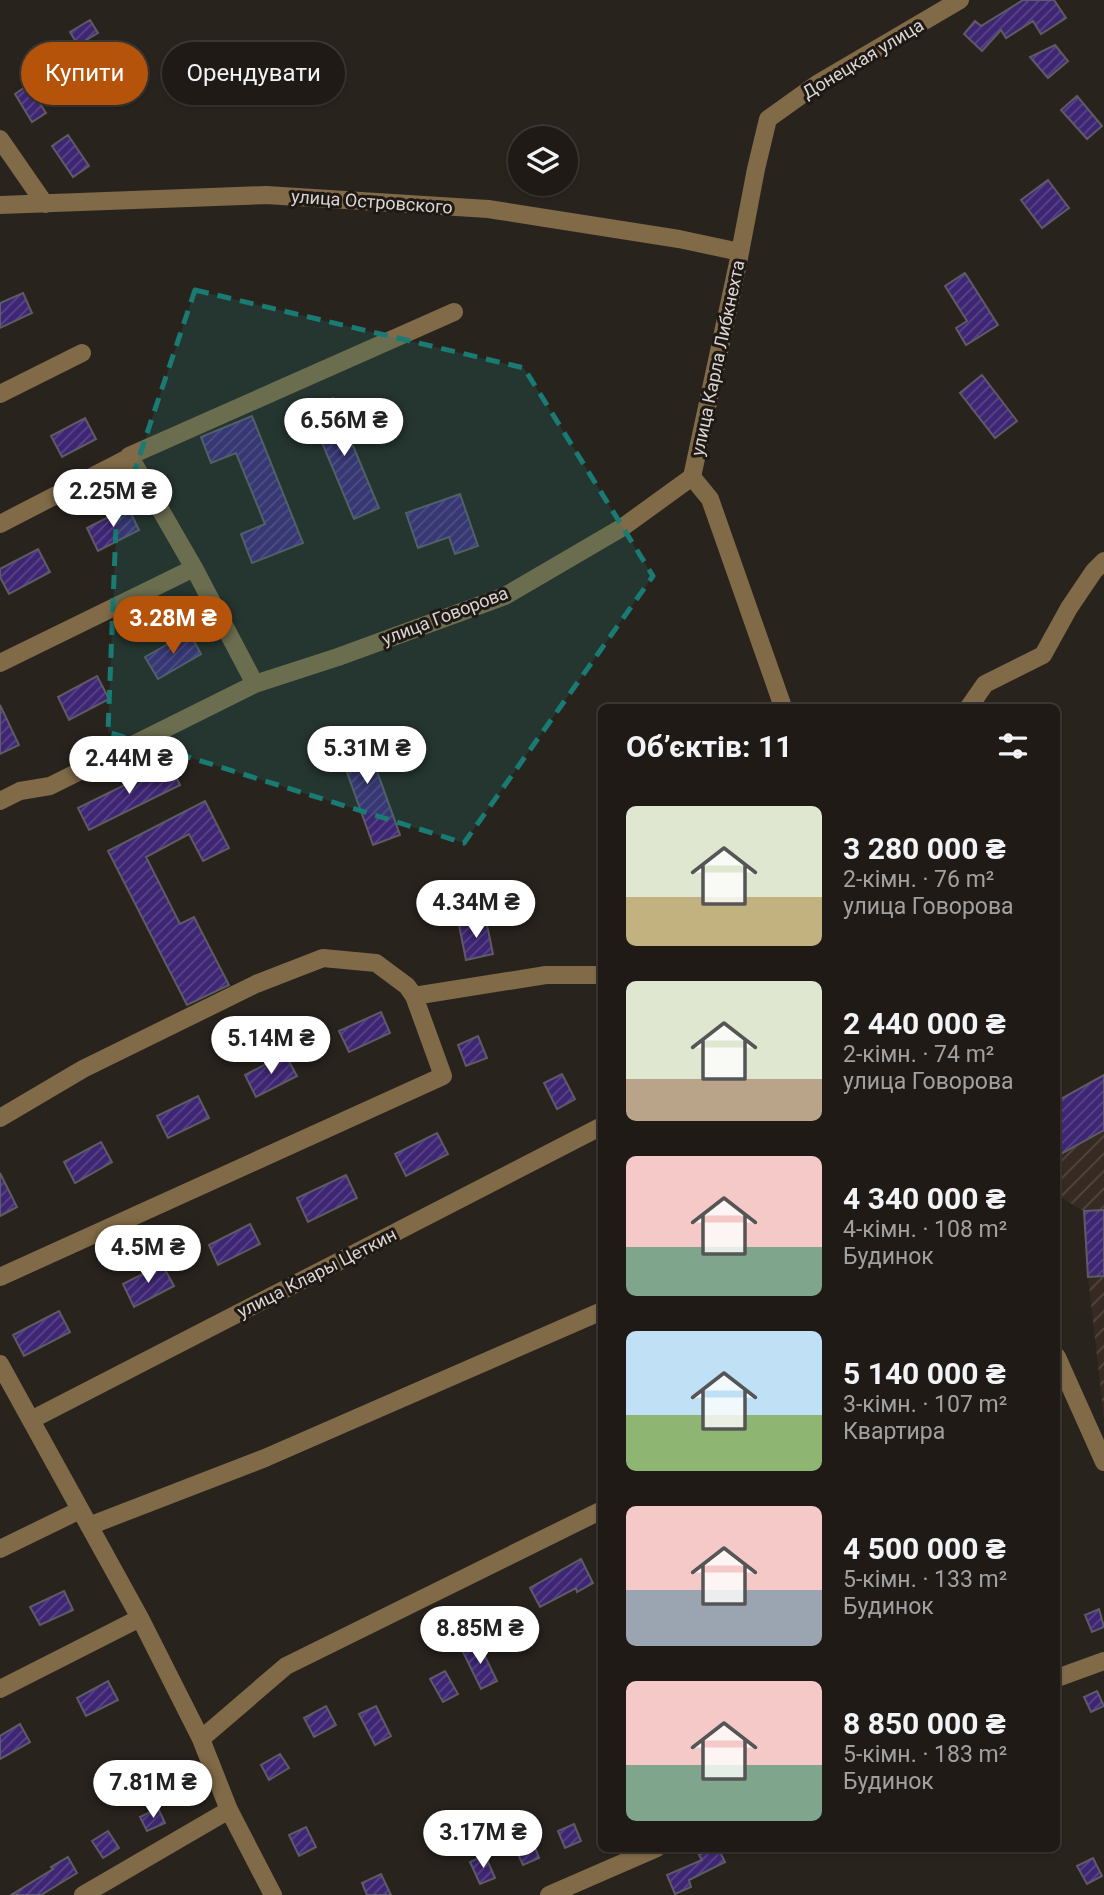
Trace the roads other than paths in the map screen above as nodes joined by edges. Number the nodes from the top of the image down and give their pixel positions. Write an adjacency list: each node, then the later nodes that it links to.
1 (960, 0): 2 (street, Донецкая улица)
2 (768, 120): 6 (street, улица Карла Либкнехта)
3 (0, 139): 4 (street)
4 (45, 204): 5 (street, улица Островского); 6 (street, улица Островского)
5 (0, 205)
6 (740, 252): 11 (street, улица Карла Либкнехта)
7 (454, 312): 10 (street)
8 (82, 353): 9 (street)
9 (0, 394)
10 (129, 457): 12 (street); 14 (street)
11 (692, 477): 16 (street, улица Говорова); 17 (street, улица Карла Либкнехта)
12 (0, 524)
13 (1104, 561): 18 (street)
14 (194, 568): 15 (street); 16 (street)
15 (0, 663)
16 (255, 684): 19 (street, улица Говорова)
17 (782, 704)
18 (971, 704)
19 (0, 801)
20 (598, 975): 21 (street)
21 (414, 996): 22 (street); 24 (street)
22 (0, 1118)
23 (598, 1128): 29 (street, улица Клары Цеткин)
24 (0, 1277)
25 (598, 1313): 33 (street)
26 (0, 1364): 28 (street)
27 (1060, 1364): 30 (street)
28 (6, 1392): 29 (street)
29 (31, 1420): 31 (street)
30 (1104, 1462)
31 (80, 1510): 33 (street); 34 (street)
32 (598, 1512): 39 (street)
33 (89, 1527): 35 (street)
34 (0, 1549)
35 (140, 1618): 38 (street); 39 (street)
36 (1104, 1661): 37 (street)
37 (1060, 1677)
38 (0, 1689)
39 (201, 1739): 40 (street)
40 (229, 1810): 42 (street); 43 (street)
41 (648, 1852): 44 (street)
42 (83, 1895)
43 (273, 1895)
44 (549, 1895)

